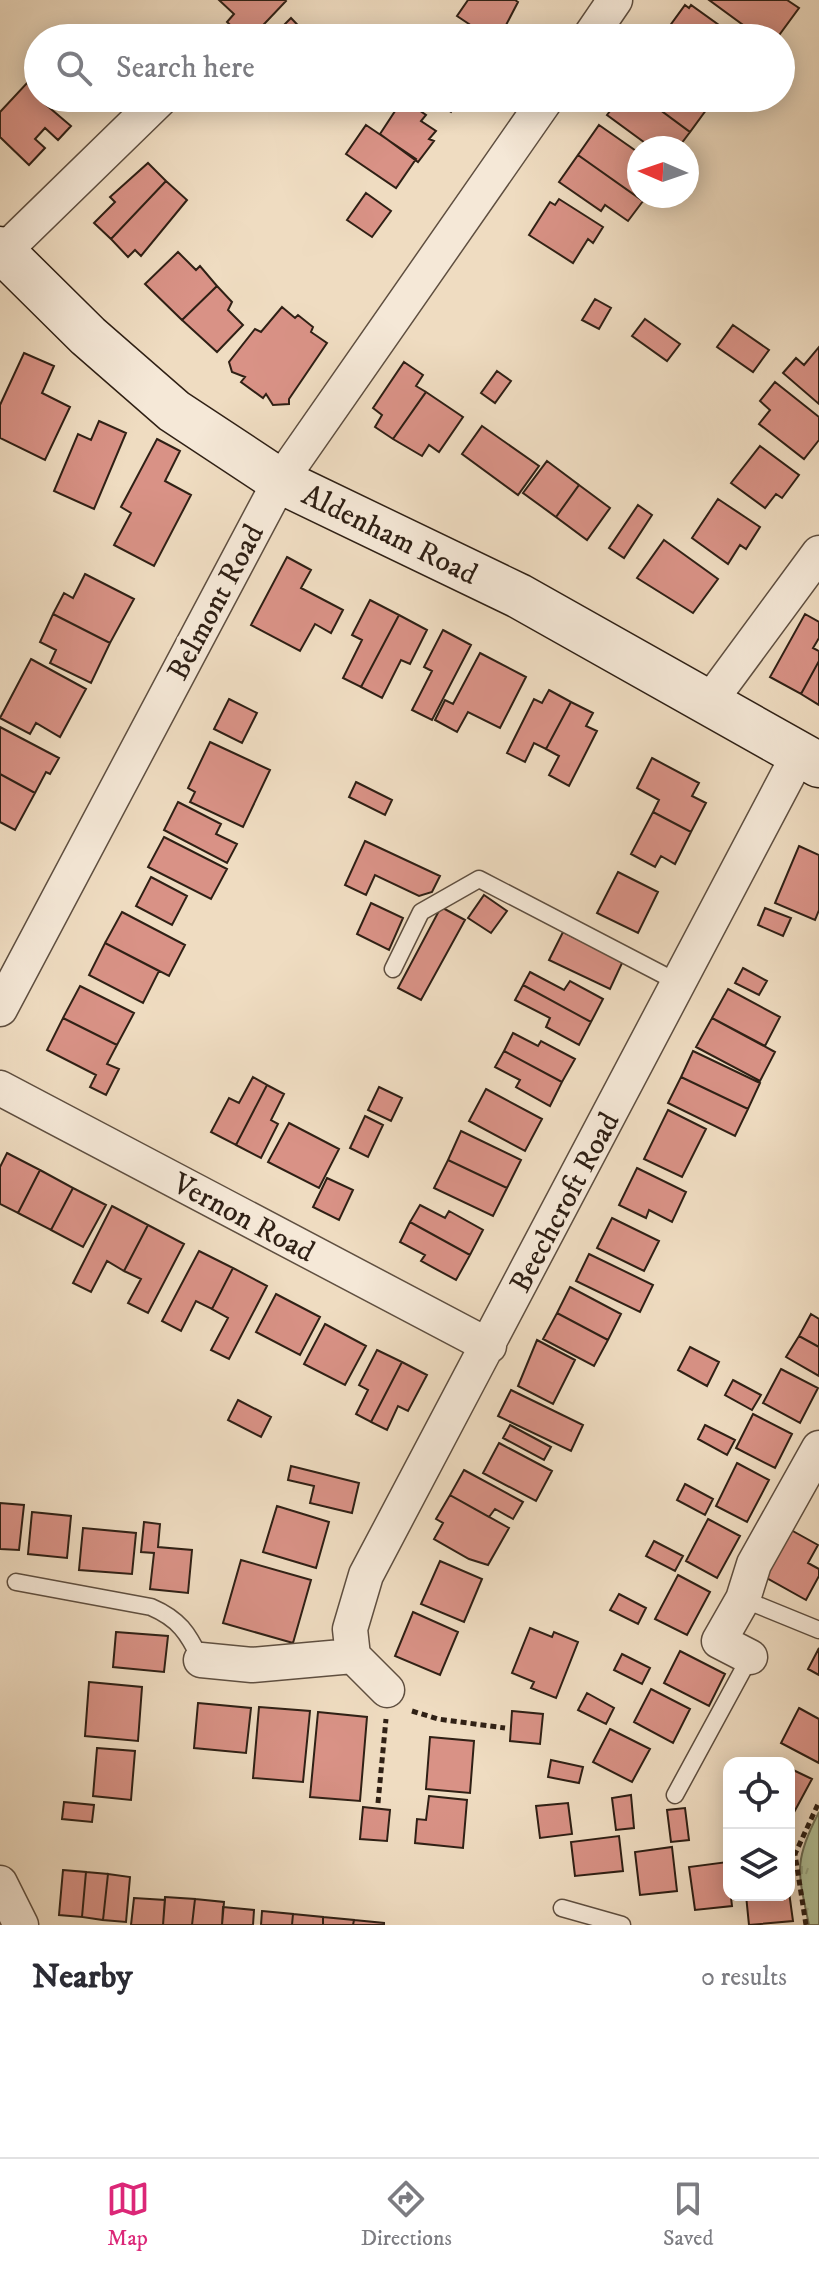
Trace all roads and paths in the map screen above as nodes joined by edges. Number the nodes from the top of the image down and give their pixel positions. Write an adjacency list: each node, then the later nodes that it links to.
1 (615, 0): 2 (street)
2 (599, 24)
3 (146, 112): 5 (street)
4 (537, 112): 6 (street, Belmont Road)
5 (2, 250): 6 (main road, Aldenham Road)
6 (280, 481): 8 (main road, Aldenham Road); 12 (street, Belmont Road)
7 (819, 553): 8 (street)
8 (710, 701): 9 (main road, Aldenham Road)
9 (809, 760): 11 (street, Beechcroft Road)
10 (393, 969): 11 (lane)
11 (679, 983): 14 (street, Beechcroft Road)
12 (0, 1009)
13 (0, 1088): 14 (street, Vernon Road)
14 (489, 1346): 19 (street, Beechcroft Road)
15 (819, 1448): 17 (street)
16 (16, 1582): 21 (lane)
17 (743, 1599): 18 (lane); 20 (street)
18 (819, 1630)
19 (353, 1656): 21 (street); 22 (street)
20 (750, 1657): 24 (lane)
21 (201, 1660)
22 (387, 1690): 23 (path); 26 (path)
23 (505, 1728)
24 (675, 1795)
25 (819, 1802): 31 (path)
26 (378, 1803)
27 (0, 1883): 29 (street)
28 (562, 1908): 30 (lane)
29 (21, 1925)
30 (622, 1925)
31 (806, 1925)

